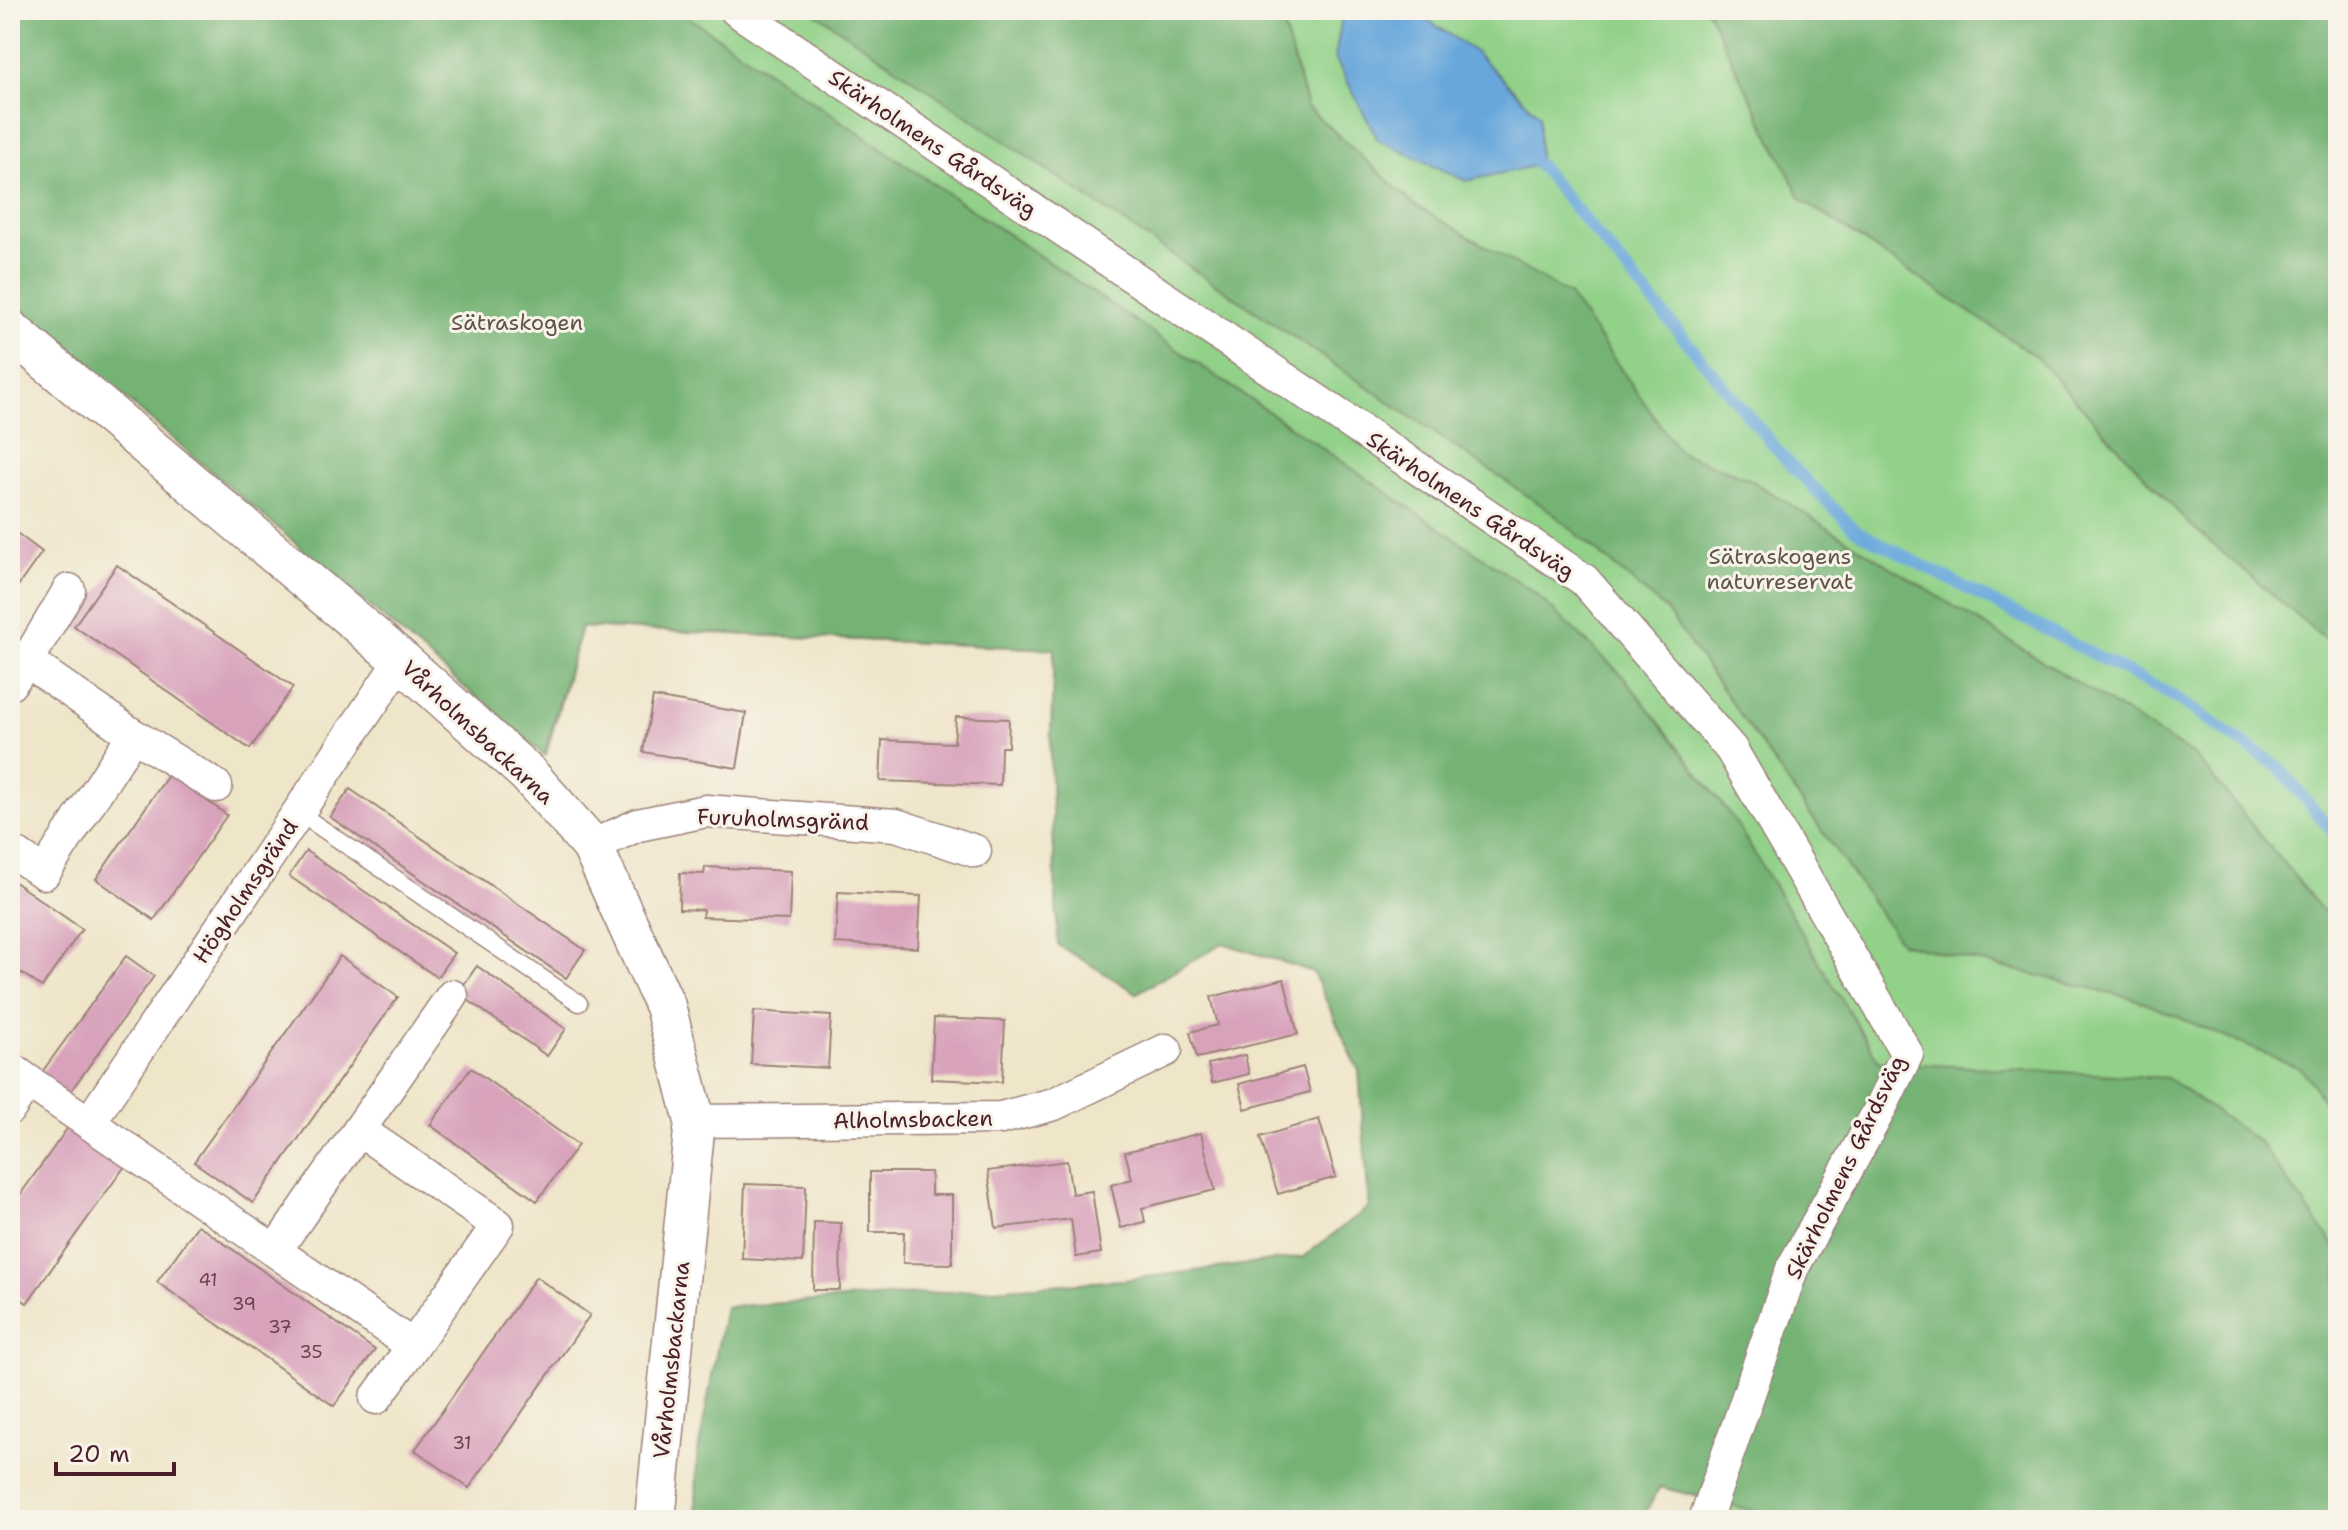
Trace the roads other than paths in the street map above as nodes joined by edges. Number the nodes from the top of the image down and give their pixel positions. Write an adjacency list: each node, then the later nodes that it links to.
1 (736, 10): 24 (street, Skärholmens Gårdsväg)
2 (10, 330): 4 (street, Vårholmsbackarna)
3 (69, 590): 5 (street)
4 (401, 660): 8 (street, Högholmsgränd); 9 (street, Vårholmsbackarna)
5 (18, 673): 6 (street)
6 (133, 735): 7 (street); 10 (street)
7 (216, 786)
8 (299, 813): 13 (lane); 18 (street, Högholmsgränd)
9 (592, 846): 11 (street, Furuholmsgränd); 17 (street, Vårholmsbackarna)
10 (10, 850)
11 (975, 851)
12 (452, 996): 19 (street)
13 (579, 1003)
14 (1166, 1050): 17 (street, Alholmsbacken)
15 (19, 1075): 16 (street); 18 (street)
16 (10, 1108)
17 (695, 1121): 23 (street, Vårholmsbackarna)
18 (89, 1123): 20 (street)
19 (359, 1130): 20 (street); 21 (street)
20 (275, 1251): 21 (street)
21 (413, 1346): 22 (street)
22 (376, 1398)
23 (655, 1520)
24 (1705, 1520)

